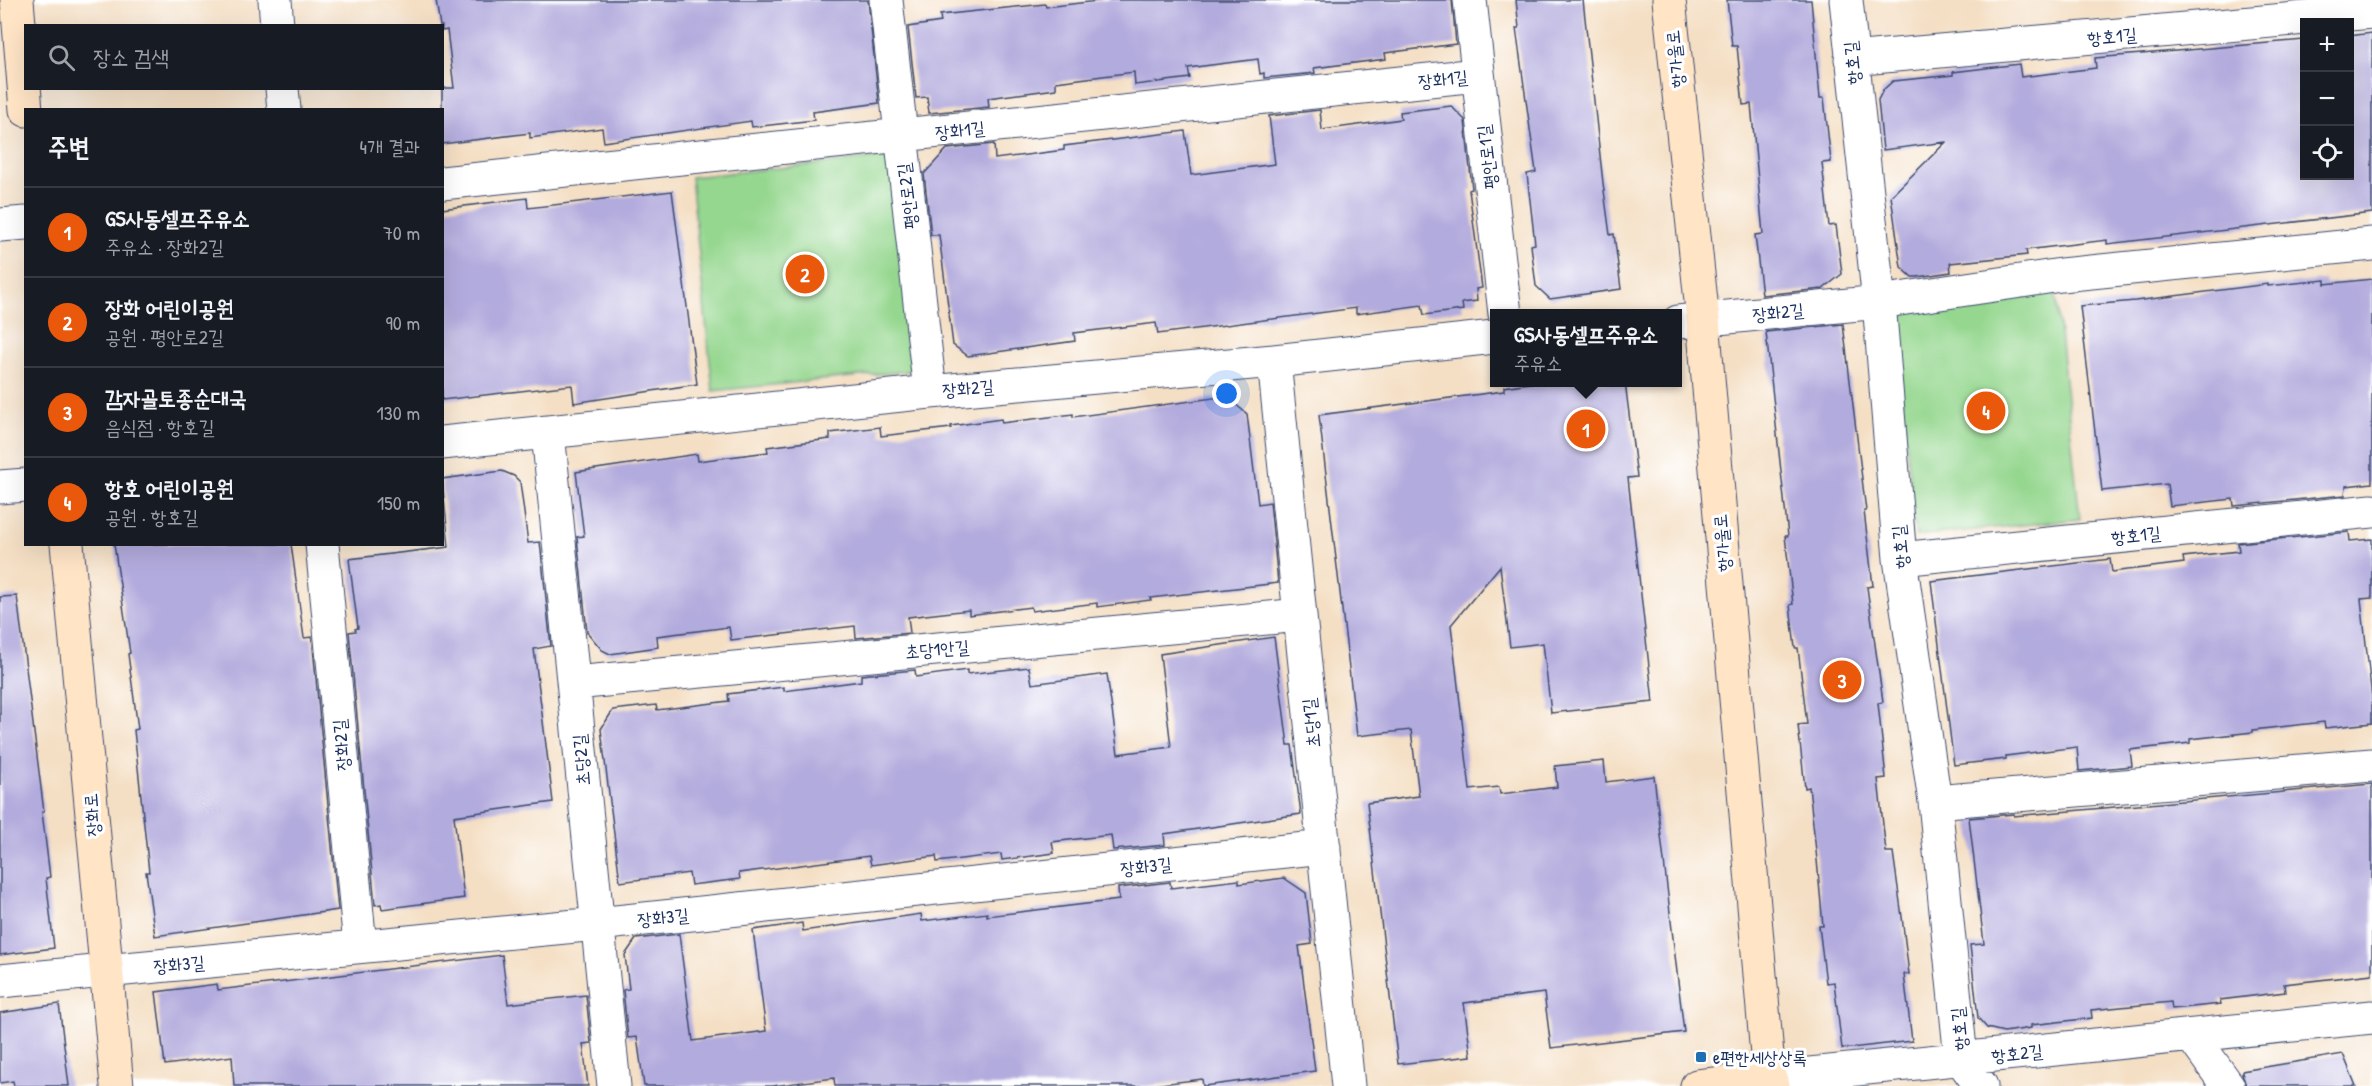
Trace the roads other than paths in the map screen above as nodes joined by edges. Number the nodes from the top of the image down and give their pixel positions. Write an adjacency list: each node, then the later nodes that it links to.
1 (16, 0): 11 (main road)
2 (275, 0): 8 (street)
3 (886, 0): 16 (street, 평안로2길)
4 (1470, 0): 10 (street, 평안로1길)
5 (1669, 0): 23 (main road, 항가울로)
6 (1846, 0): 9 (street, 항호길)
7 (2372, 12): 9 (street, 항호1길)
8 (277, 24)
9 (1851, 59): 21 (street, 항호길)
10 (1477, 75): 16 (street, 장화1길); 22 (street, 평안로1길)
11 (24, 88)
12 (24, 90): 14 (main road)
13 (282, 90): 15 (street)
14 (26, 108)
15 (284, 108)
16 (900, 136): 17 (street, 장화1길); 26 (street, 평안로2길)
17 (444, 183)
18 (24, 223): 19 (street)
19 (0, 225)
20 (2372, 244): 21 (street)
21 (1880, 302): 23 (street, 장화2길); 34 (street, 항호길)
22 (1504, 309)
23 (1690, 321): 47 (main road, 항가울로)
24 (1490, 337): 25 (street, 장화2길)
25 (1274, 361): 26 (street, 장화2길); 35 (street, 초당1길)
26 (930, 392): 27 (street, 장화2길)
27 (548, 433): 28 (street, 장화2길); 36 (street, 초당2길)
28 (444, 443)
29 (24, 485): 30 (street)
30 (0, 487)
31 (2372, 511): 34 (street, 항호1길)
32 (67, 546): 42 (main road, 장화로)
33 (322, 546): 41 (street, 장화2길)
34 (1900, 559): 38 (street, 항호길)
35 (1300, 615): 36 (street, 초당1안길); 39 (street, 초당1길)
36 (574, 683): 40 (street, 초당2길)
37 (2372, 765): 38 (street)
38 (1935, 802): 46 (street, 항호길)
39 (1324, 846): 40 (street, 장화3길); 50 (street, 초당1길)
40 (597, 924): 41 (street, 장화3길); 49 (street, 초당2길)
41 (360, 946): 42 (street, 장화3길)
42 (106, 971): 43 (street, 장화3길); 48 (main road, 장화로)
43 (0, 981)
44 (2372, 1017): 45 (street, 항호2길)
45 (2192, 1036): 46 (street, 항호2길); 53 (street)
46 (1961, 1059): 47 (street, 항호2길); 52 (street, 항호길)
47 (1771, 1082): 51 (main road)
48 (117, 1086)
49 (614, 1086)
50 (1348, 1086)
51 (1696, 1086)
52 (1981, 1086)
53 (2228, 1086)

